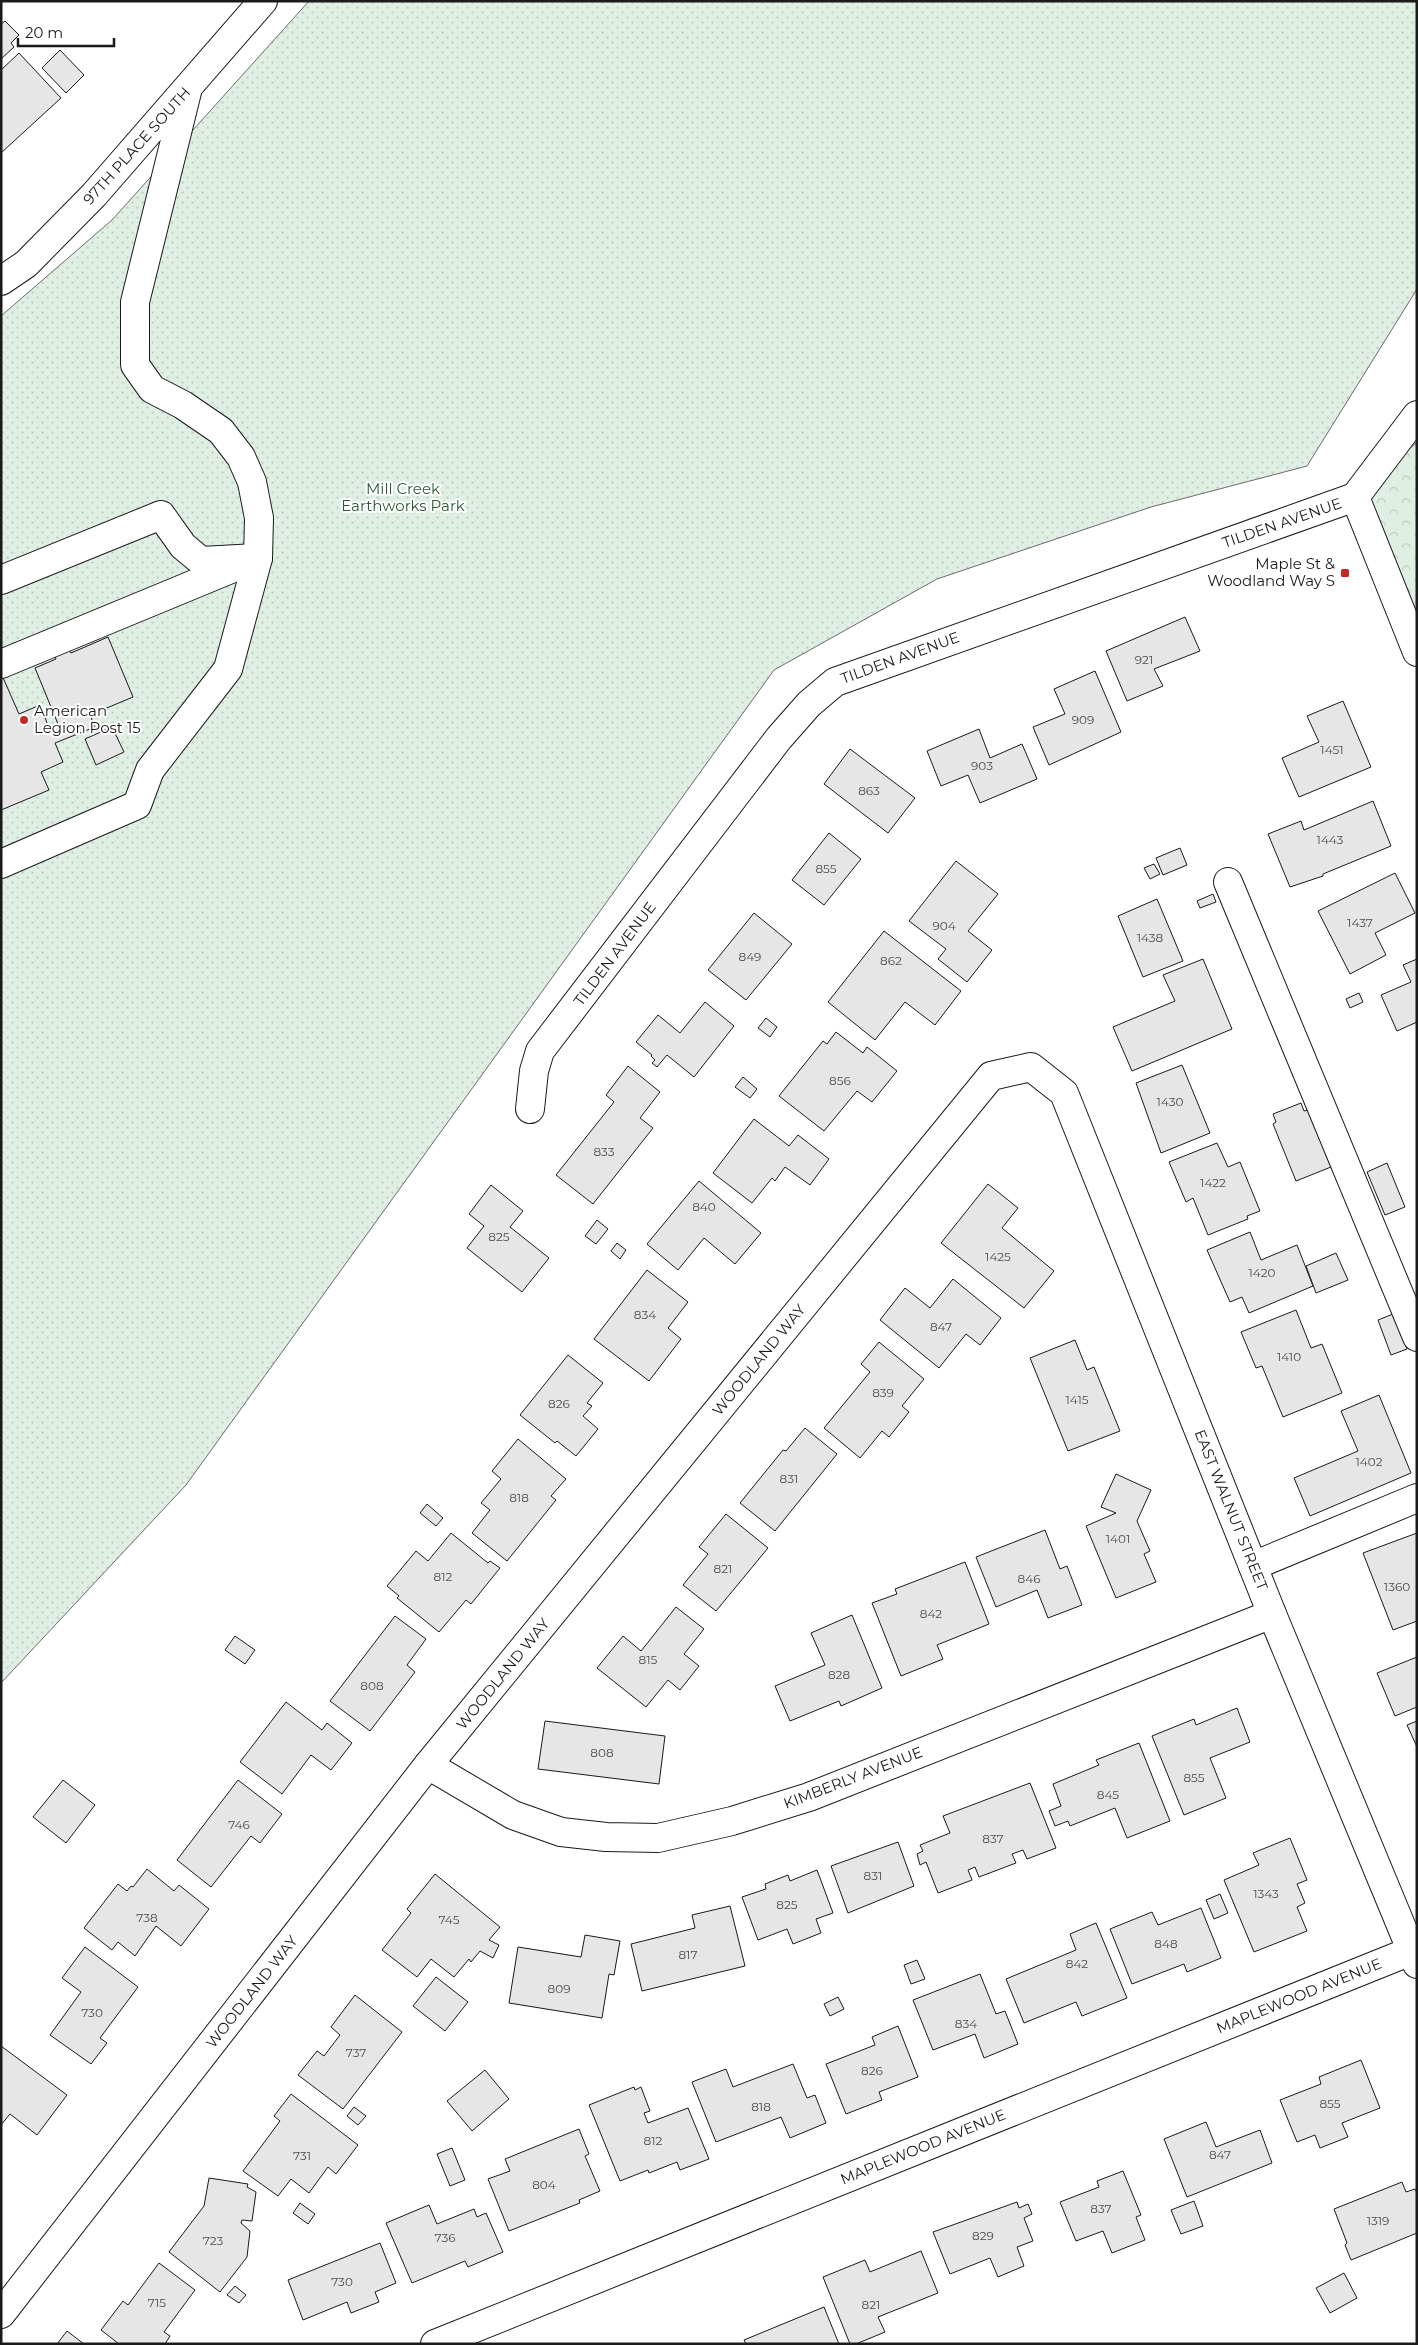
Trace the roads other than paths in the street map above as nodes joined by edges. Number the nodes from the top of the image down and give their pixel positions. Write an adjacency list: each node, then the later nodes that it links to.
1 (263, 1): 2 (street, 97TH PLACE SOUTH)
2 (188, 88): 3 (street, 97TH PLACE SOUTH); 6 (street)
3 (1, 281)
4 (1417, 415): 5 (street)
5 (1355, 497): 8 (street); 13 (street, TILDEN AVENUE)
6 (258, 558): 7 (street); 9 (street); 10 (street)
7 (1, 580)
8 (1417, 652)
9 (1, 664)
10 (1, 864)
11 (1228, 882): 14 (street)
12 (1031, 1067): 16 (street, EAST WALNUT STREET); 18 (street, WOODLAND WAY)
13 (530, 1109)
14 (1417, 1337)
15 (1417, 1498): 16 (street)
16 (1253, 1566): 17 (street, EAST WALNUT STREET)
17 (1272, 1614): 18 (street, KIMBERLY AVENUE); 19 (street, EAST WALNUT STREET)
18 (428, 1765): 20 (street, WOODLAND WAY)
19 (1414, 1957): 21 (street, MAPLEWOOD AVENUE)
20 (1, 2314)
21 (435, 2344)

